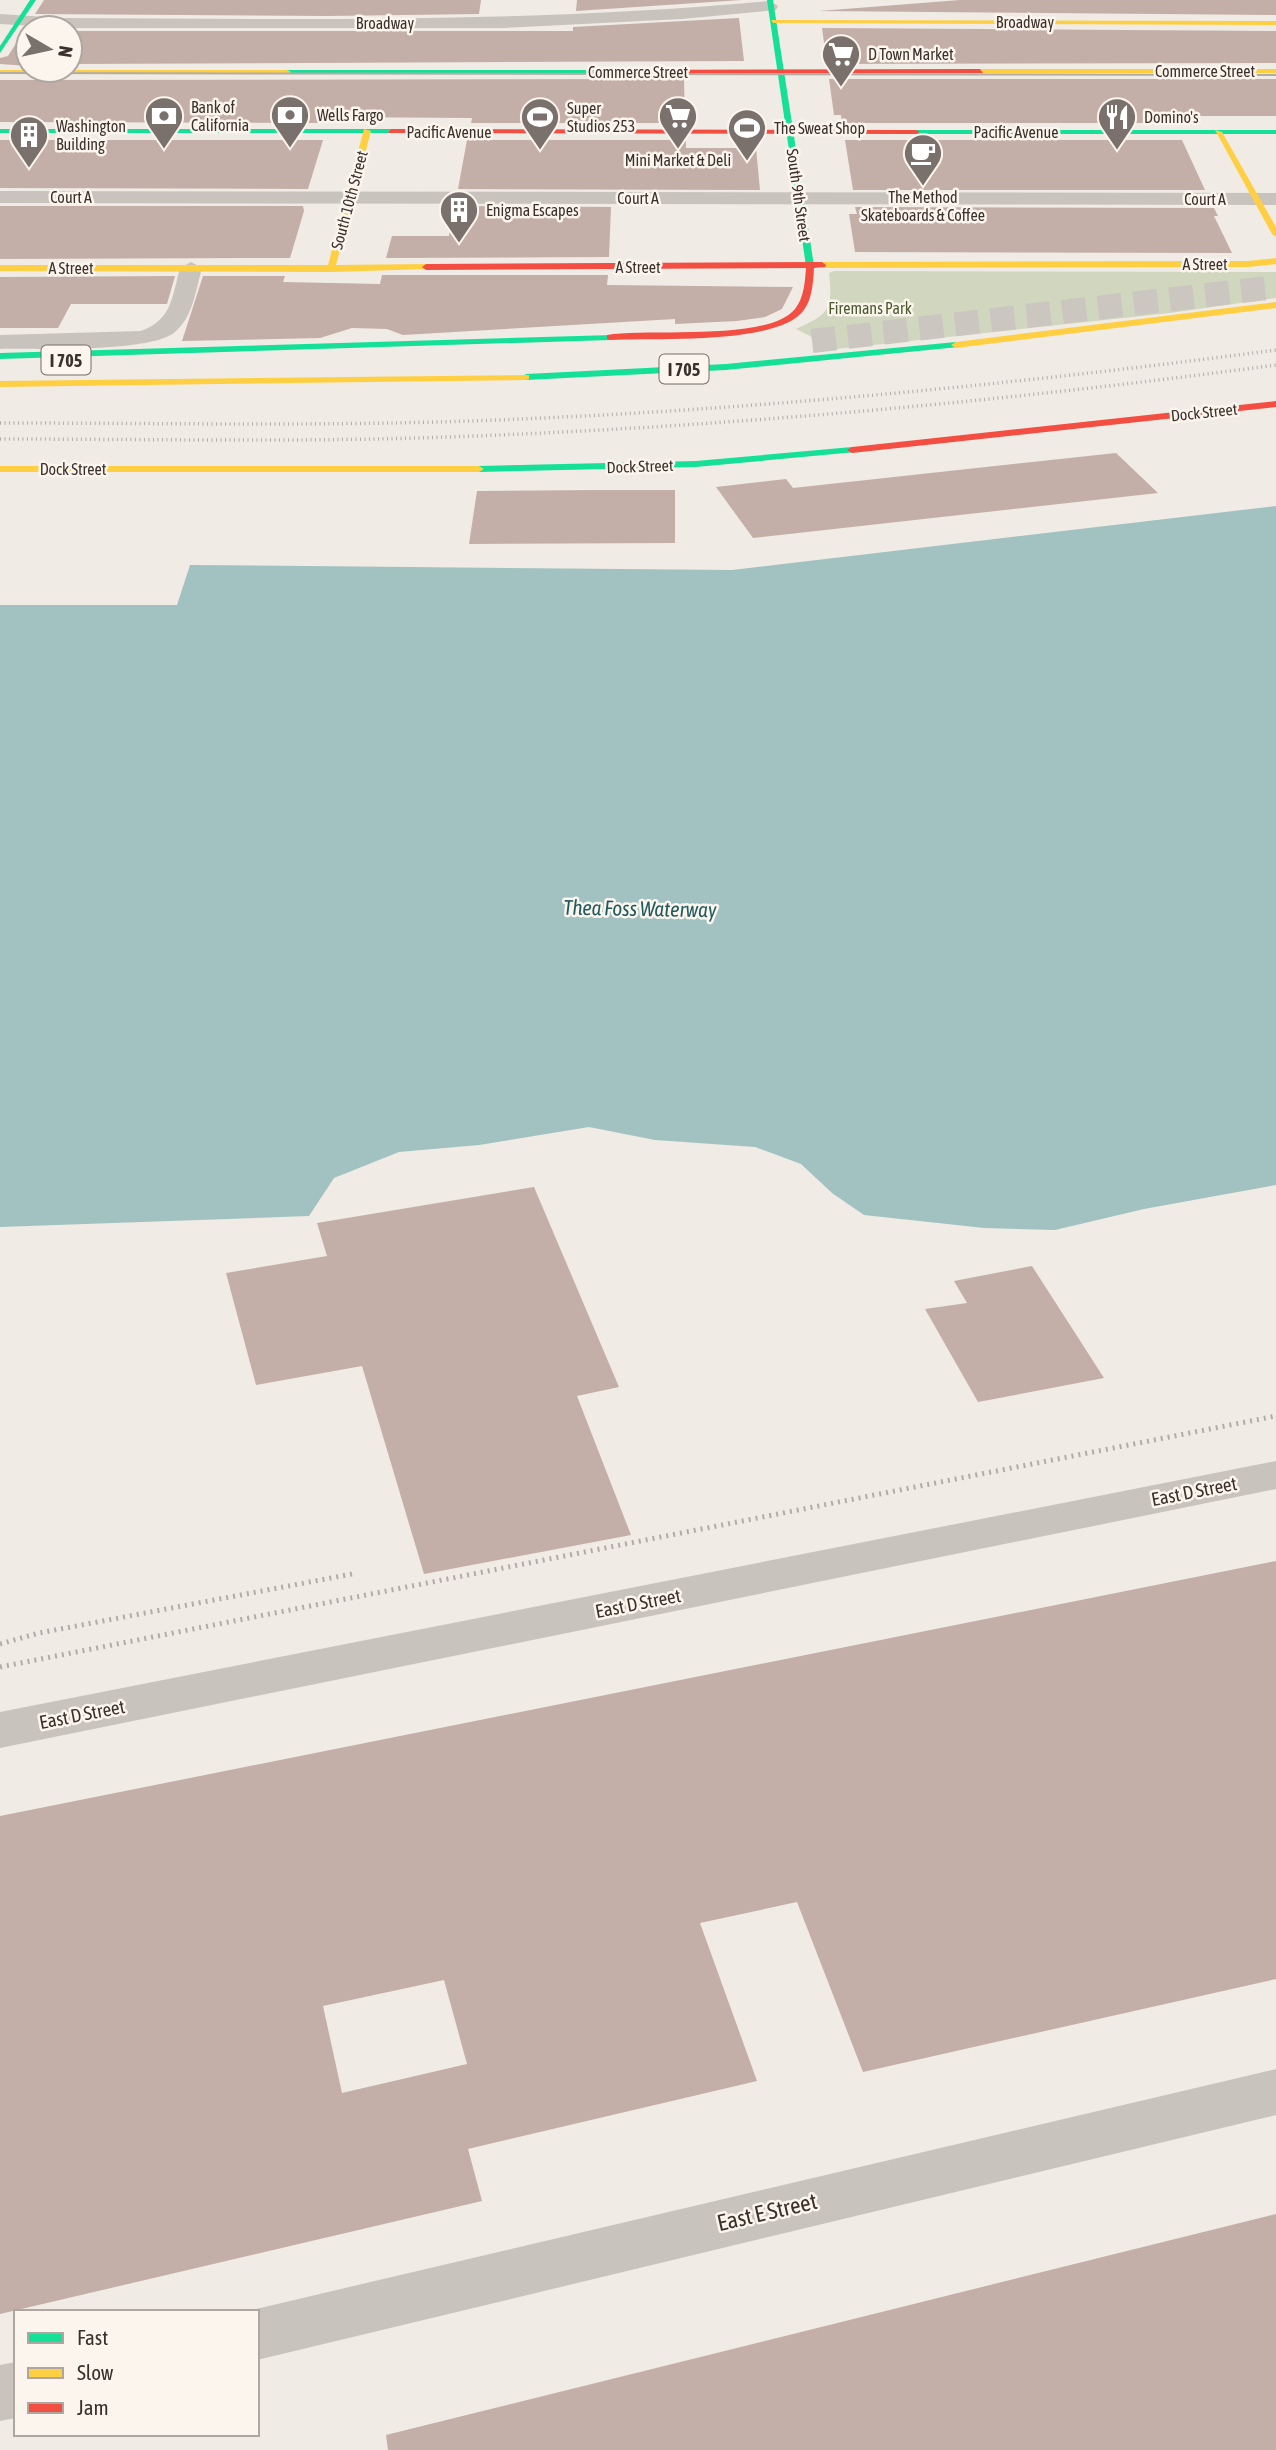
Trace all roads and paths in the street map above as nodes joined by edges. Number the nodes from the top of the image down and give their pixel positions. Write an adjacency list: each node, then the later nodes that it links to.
1 (796, 4): 2 (main road)
2 (771, 9): 3 (street, Broadway); 4 (main road, Broadway); 9 (main road, South 9th Street)
3 (84, 20)
4 (1276, 23)
5 (14, 28): 6 (main road)
6 (0, 51)
7 (1276, 71): 9 (main road, Commerce Street)
8 (0, 72): 9 (main road, Commerce Street)
9 (782, 72): 12 (main road, South 9th Street)
10 (0, 131): 11 (main road, Pacific Avenue)
11 (367, 131): 12 (main road, Pacific Avenue); 16 (main road, South 10th Street)
12 (790, 132): 13 (main road, Pacific Avenue); 17 (main road, South 9th Street)
13 (1219, 132): 14 (main road, Pacific Avenue); 18 (main road)
14 (1276, 132)
15 (0, 197): 16 (street, Court A)
16 (349, 198): 17 (street, Court A); 24 (main road, South 10th Street)
17 (799, 198): 18 (street, Court A); 21 (main road, South 9th Street)
18 (1266, 199): 19 (main road)
19 (1276, 234)
20 (1276, 261): 21 (main road, A Street)
21 (810, 266): 24 (main road, A Street); 29 (main road, South 9th Street)
22 (0, 268): 23 (main road, A Street)
23 (191, 268): 24 (main road, A Street); 26 (street)
24 (331, 269)
25 (1276, 305): 31 (main road, I 705)
26 (0, 342)
27 (751, 347): 28 (main road, I 705)
28 (648, 353)
29 (0, 358): 30 (main road, I 705)
30 (394, 361)
31 (0, 384)
32 (1276, 404): 33 (main road, Dock Street)
33 (0, 469)
34 (1276, 1475): 35 (street, East D Street)
35 (0, 1730)
36 (1276, 2092): 37 (street, East E Street)
37 (259, 2333)

